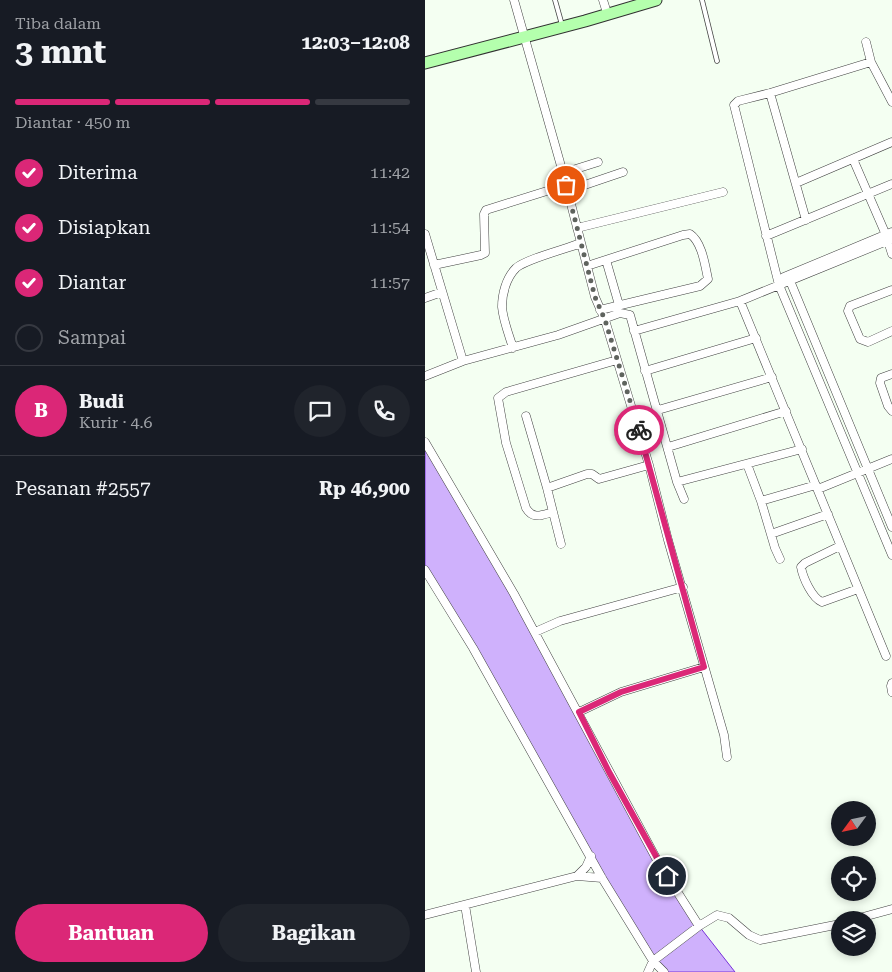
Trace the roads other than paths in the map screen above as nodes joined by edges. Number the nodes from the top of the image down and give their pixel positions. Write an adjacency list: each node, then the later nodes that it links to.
1 (514, 0): 8 (street)
2 (555, 0): 7 (lane)
3 (603, 0): 6 (street)
4 (655, 0): 6 (street)
5 (702, 0): 10 (lane)
6 (607, 13): 7 (street)
7 (562, 27): 8 (street)
8 (524, 37): 12 (street); 20 (street)
9 (867, 42): 11 (street)
10 (717, 61)
11 (871, 62): 13 (street); 14 (street)
12 (425, 63)
13 (770, 93): 22 (street); 30 (street)
14 (892, 102)
15 (892, 142): 16 (street)
16 (853, 159): 22 (street); 26 (street)
17 (598, 162): 18 (street)
18 (588, 166): 20 (street); 21 (street)
19 (623, 172): 21 (street)
20 (563, 173): 24 (street)
21 (594, 182): 24 (street)
22 (796, 183): 27 (street)
23 (892, 184): 26 (street)
24 (566, 188): 28 (street); 35 (street)
25 (723, 192): 28 (street)
26 (868, 194): 27 (street); 31 (street)
27 (806, 220): 30 (street)
28 (577, 228): 32 (street)
29 (425, 234): 35 (street)
30 (766, 236): 38 (street)
31 (889, 237): 33 (street); 37 (street)
32 (581, 244): 36 (street); 49 (street)
33 (892, 254)
34 (606, 260): 36 (street); 43 (street); 43 (street)
35 (434, 265): 40 (street)
36 (587, 266): 44 (street)
37 (789, 278): 38 (street); 66 (street)
38 (778, 283): 42 (street); 67 (street)
39 (892, 290): 47 (street)
40 (442, 292): 41 (street); 51 (street)
41 (425, 298)
42 (740, 301): 46 (street); 48 (street)
43 (619, 306): 44 (street)
44 (600, 310): 45 (street)
45 (605, 320): 46 (street); 49 (street); 50 (street)
46 (634, 331): 52 (street)
47 (892, 331)
48 (756, 338): 52 (street); 55 (street)
49 (513, 348): 51 (street)
50 (617, 360): 65 (street); 73 (street)
51 (463, 361): 53 (street)
52 (645, 371): 56 (street)
53 (425, 376)
54 (888, 376): 57 (street)
55 (772, 377): 56 (street); 58 (street)
56 (658, 410): 61 (street)
57 (892, 410)
58 (786, 412): 61 (street); 62 (street)
59 (526, 416): 70 (street)
60 (425, 442): 85 (street)
61 (668, 447): 68 (street)
62 (802, 449): 64 (street); 69 (street)
63 (892, 459): 66 (street)
64 (747, 464): 68 (street); 72 (street)
65 (649, 465): 70 (street); 83 (street)
66 (868, 469): 67 (street); 75 (street)
67 (859, 473): 69 (street); 79 (street)
68 (677, 482): 71 (street)
69 (817, 487): 72 (street); 74 (street)
70 (547, 488): 73 (street)
71 (684, 498)
72 (761, 501): 76 (street)
73 (553, 512): 77 (street)
74 (828, 514): 76 (street); 78 (street)
75 (892, 527)
76 (771, 534): 80 (street)
77 (561, 544)
78 (841, 546): 84 (street); 84 (street)
79 (892, 555)
80 (781, 558)
81 (425, 570): 82 (street)
82 (428, 580): 92 (street)
83 (683, 587): 85 (street); 87 (street)
84 (858, 589): 86 (street)
85 (535, 632): 90 (street)
86 (886, 656)
87 (704, 667): 90 (street); 91 (street)
88 (892, 683): 89 (street)
89 (892, 692)
90 (579, 712): 100 (street)
91 (727, 757)
92 (591, 856): 93 (street); 94 (street)
93 (577, 876): 94 (street); 95 (street)
94 (602, 878): 101 (street)
95 (465, 904): 98 (street); 102 (street)
96 (892, 909): 97 (street)
97 (876, 914)
98 (425, 915)
99 (831, 926): 100 (street)
100 (696, 928): 101 (street)
101 (654, 960): 103 (street); 104 (street)
102 (475, 972)
103 (648, 972)
104 (664, 972)

